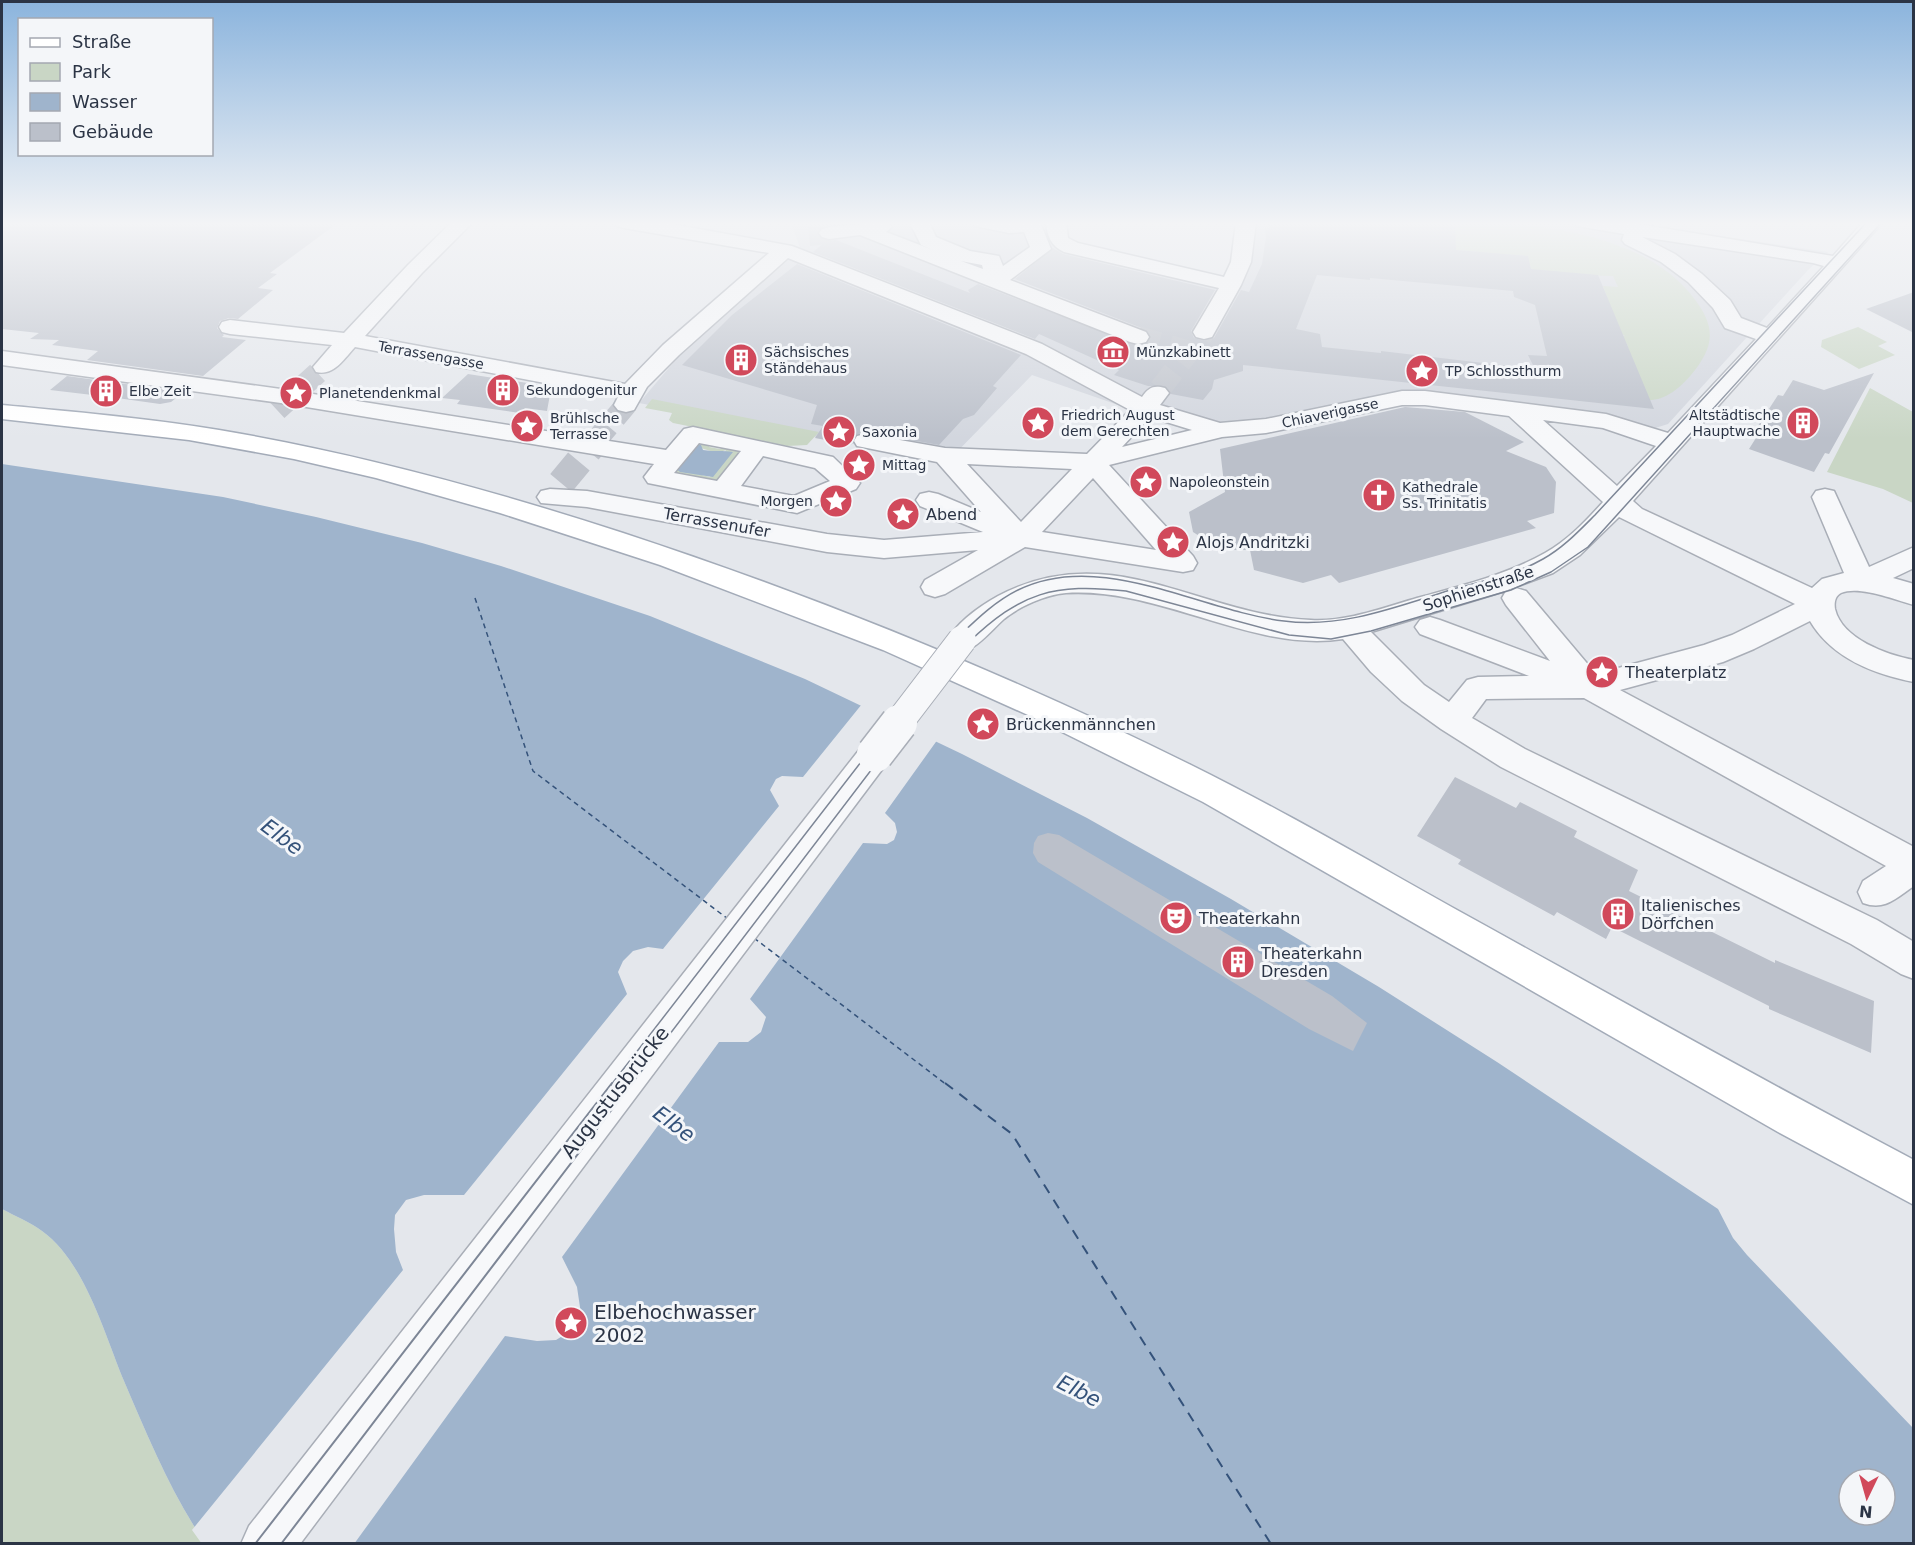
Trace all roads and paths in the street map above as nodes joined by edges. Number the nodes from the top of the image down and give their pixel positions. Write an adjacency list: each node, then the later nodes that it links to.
1 (392, 294): 13 (street)
2 (735, 294): 13 (street, Terrassengasse)
3 (906, 294): 15 (street, Chiaverigasse)
4 (1041, 294): 11 (street)
5 (1226, 294): 9 (street)
6 (1711, 294): 10 (street)
7 (1808, 294): 10 (street, Sophienstraße)
8 (230, 327): 13 (street, Terrassengasse)
9 (1204, 332)
10 (1769, 336): 19 (street, Sophienstraße)
11 (1129, 337)
12 (2, 358): 14 (street)
13 (331, 360): 14 (street)
14 (288, 397): 22 (street)
15 (1153, 399): 18 (street, Chiaverigasse); 24 (street)
16 (1517, 410): 18 (street, Chiaverigasse); 19 (street, Chiaverigasse); 29 (street)
17 (2, 412): 27 (main road)
18 (1219, 430): 24 (street)
19 (1673, 443): 29 (street, Sophienstraße)
20 (757, 447): 22 (street); 23 (street); 25 (street)
21 (945, 456): 23 (street); 24 (street); 30 (street)
22 (672, 459): 25 (street)
23 (824, 462): 25 (street)
24 (1092, 462): 30 (street); 30 (street)
25 (724, 490)
26 (1825, 497): 32 (street)
27 (549, 498): 30 (street, Terrassenufer); 46 (main road)
28 (929, 500): 30 (street)
29 (1618, 500): 36 (street); 37 (street, Sophienstraße)
30 (1021, 538): 33 (street)
31 (1914, 556): 32 (street)
32 (1862, 582): 34 (street); 36 (street)
33 (935, 588)
34 (1914, 595)
35 (1516, 597): 41 (street)
36 (1820, 604): 40 (street); 41 (street)
37 (1349, 627): 39 (street, Sophienstraße); 42 (street)
38 (1430, 627): 41 (street)
39 (962, 640): 47 (street, Augustusbrücke, bridge)
40 (1914, 671)
41 (1589, 687): 42 (street); 43 (street)
42 (1452, 721): 45 (street)
43 (1914, 866): 44 (street)
44 (1876, 892)
45 (1914, 962)
46 (1914, 1184)
47 (267, 1544)

